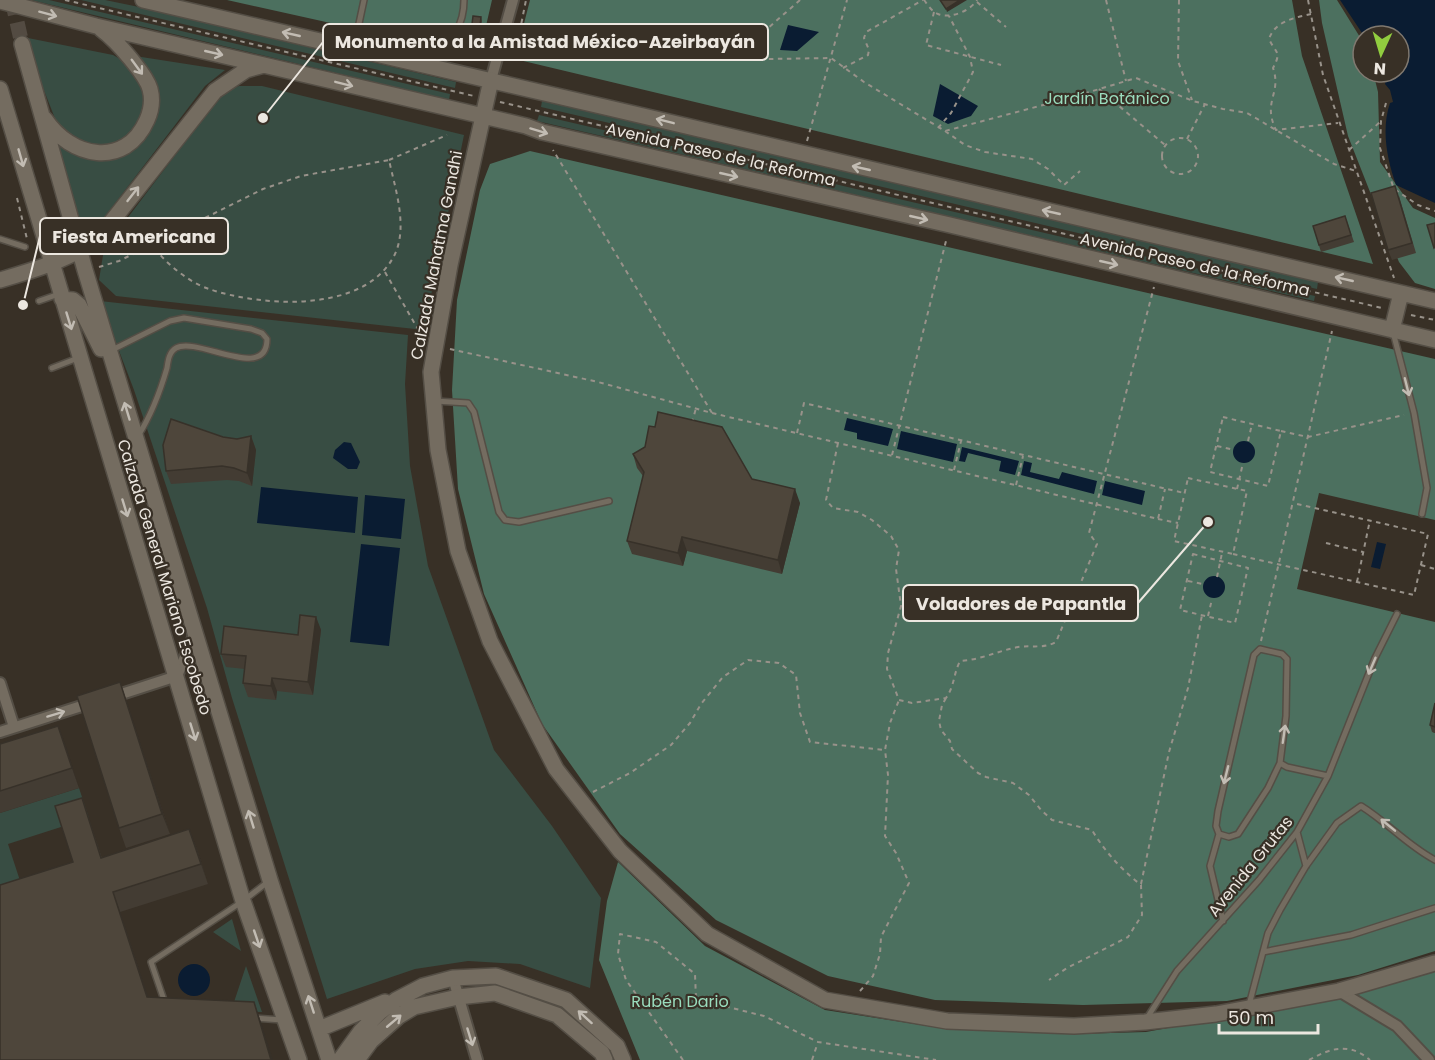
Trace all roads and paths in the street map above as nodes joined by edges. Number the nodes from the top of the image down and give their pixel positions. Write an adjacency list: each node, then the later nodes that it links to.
1 (65, 0): 32 (path)
2 (143, 0): 20 (main road, Avenida Paseo de la Reforma, one-way to 2)
3 (364, 0): 20 (lane)
4 (464, 0): 23 (lane)
5 (513, 0): 27 (street)
6 (800, 0): 22 (path)
7 (847, 0): 22 (path)
8 (923, 0): 14 (path); 26 (path)
9 (1106, 0): 28 (path)
10 (1179, 0): 37 (path)
11 (1308, 0): 15 (path)
12 (0, 1): 17 (main road, Avenida Paseo de la Reforma, one-way to 17)
13 (977, 1): 16 (path); 18 (path)
14 (934, 12): 16 (path); 21 (path)
15 (1311, 14): 44 (path); 46 (path)
16 (949, 16): 21 (path)
17 (96, 26): 24 (main road, Avenida Paseo de la Reforma, one-way to 24); 41 (main road, one-way to 41)
18 (1006, 27)
19 (22, 44): 41 (main road, Calzada General Mariano Escobedo)
20 (354, 48): 23 (main road, Avenida Paseo de la Reforma)
21 (970, 57): 25 (path); 45 (path)
22 (831, 58): 26 (path); 53 (path)
23 (424, 64): 27 (main road, Avenida Paseo de la Reforma)
24 (267, 65): 42 (main road, Avenida Paseo de la Reforma, one-way to 42); 63 (main road, one-way to 24)
25 (1001, 65)
26 (843, 68): 45 (path)
27 (491, 80): 42 (main road, Calzada Mahatma Gandhi); 53 (main road, Avenida Paseo de la Reforma, one-way to 27)
28 (1125, 81): 31 (path); 37 (path)
29 (459, 83): 32 (path)
30 (1076, 89): 34 (path)
31 (1099, 89): 34 (path); 51 (path)
32 (457, 92): 33 (path); 36 (path)
33 (466, 94)
34 (1079, 95): 48 (path)
35 (1, 96): 64 (main road, Calzada General Mariano Escobedo, one-way to 64)
36 (455, 101)
37 (1193, 101): 40 (path)
38 (501, 102): 71 (path)
39 (1386, 103): 43 (path)
40 (1205, 104): 46 (path); 50 (path)
41 (39, 111): 63 (main road, Calzada General Mariano Escobedo)
42 (483, 117): 47 (main road, Avenida Paseo de la Reforma, one-way to 47); 80 (main road, Calzada Mahatma Gandhi)
43 (1381, 122): 52 (path); 58 (path)
44 (1339, 123): 46 (path); 52 (path)
45 (938, 128): 48 (path)
46 (1276, 130): 56 (path)
47 (542, 132): 59 (main road, Avenida Paseo de la Reforma, one-way to 59); 86 (path)
48 (945, 132): 55 (path)
49 (447, 135): 54 (path)
50 (1186, 139): 51 (path); 51 (path)
51 (1165, 144)
52 (1348, 150): 56 (path)
53 (804, 154): 69 (main road, Avenida Paseo de la Reforma, one-way to 53)
54 (389, 160): 61 (path); 66 (path)
55 (1080, 171)
56 (1356, 171): 69 (path)
57 (15, 190): 62 (path)
58 (1435, 211)
59 (950, 225): 67 (main road, Avenida Paseo de la Reforma, one-way to 67); 90 (path)
60 (0, 239): 62 (lane)
61 (153, 245): 65 (path); 66 (path)
62 (27, 246)
63 (79, 252): 64 (main road); 81 (main road, Calzada General Mariano Escobedo)
64 (52, 265): 68 (main road); 70 (main road, Calzada General Mariano Escobedo)
65 (96, 267)
66 (385, 272): 80 (path)
67 (1158, 274): 75 (main road, Avenida Paseo de la Reforma); 104 (path)
68 (0, 280)
69 (1401, 293): 73 (main road, Avenida Paseo de la Reforma); 78 (main road)
70 (61, 296): 72 (lane); 81 (main road); 82 (main road, Calzada General Mariano Escobedo, one-way to 82)
71 (1339, 298): 74 (path); 75 (path)
72 (39, 301)
73 (1435, 301)
74 (1386, 309)
75 (1336, 312): 78 (main road, Avenida Paseo de la Reforma); 93 (path)
76 (1410, 314): 77 (path)
77 (1435, 320)
78 (1392, 330): 79 (main road, Avenida Paseo de la Reforma); 87 (lane, one-way to 87)
79 (1435, 340)
80 (436, 346): 84 (main road, Calzada Mahatma Gandhi); 85 (path)
81 (109, 351): 94 (main road, Calzada General Mariano Escobedo, one-way to 81); 94 (lane)
82 (80, 358): 83 (lane); 135 (main road, Calzada General Mariano Escobedo, one-way to 135)
83 (52, 368)
84 (434, 401): 110 (lane); 144 (main road, Calzada Mahatma Gandhi)
85 (696, 408): 86 (path); 88 (path)
86 (712, 413): 92 (path)
87 (1414, 413): 93 (path); 113 (lane)
88 (692, 424)
89 (1252, 424): 91 (path); 96 (path); 98 (path)
90 (899, 426): 92 (path); 95 (path); 100 (path)
91 (1281, 431): 93 (path); 105 (path)
92 (797, 433): 97 (path)
93 (1308, 437): 111 (path)
94 (136, 440): 133 (main road, Calzada General Mariano Escobedo)
95 (961, 440): 101 (path); 103 (path)
96 (1248, 441)
97 (838, 443): 100 (path); 138 (path)
98 (1216, 446): 99 (path); 105 (path)
99 (1233, 450)
100 (892, 455): 103 (path)
101 (1023, 455): 104 (path); 106 (path)
102 (1243, 463): 105 (path)
103 (954, 470): 106 (path)
104 (1104, 474): 107 (path); 112 (path)
105 (1239, 479): 108 (path)
106 (1016, 485): 112 (path)
107 (1165, 489): 109 (path); 114 (path)
108 (1237, 489): 109 (path); 120 (path)
109 (1184, 493): 116 (path)
110 (609, 501)
111 (1293, 502): 115 (path); 122 (path)
112 (1096, 504): 114 (path); 137 (path)
113 (1422, 513)
114 (1158, 519): 116 (path)
115 (1370, 520): 119 (path); 123 (path)
116 (1178, 523): 118 (path)
117 (1326, 543): 119 (path)
118 (1222, 552): 120 (path); 121 (path)
119 (1363, 552): 127 (path)
120 (1233, 554): 122 (path)
121 (1220, 561): 125 (path); 126 (path); 132 (path)
122 (1279, 564): 127 (path); 134 (path)
123 (1421, 565): 124 (path); 127 (path)
124 (1435, 569)
125 (1217, 577)
126 (1187, 581): 128 (path); 131 (path)
127 (1357, 582)
128 (1203, 584)
129 (1212, 599): 132 (path)
130 (1397, 614): 143 (lane, Avenida Grutas, one-way to 143)
131 (1202, 615): 132 (path); 150 (path)
132 (1208, 617)
133 (195, 633): 135 (street); 149 (main road, Calzada General Mariano Escobedo, one-way to 133)
134 (1260, 649): 142 (lane, one-way to 134); 146 (lane, one-way to 146)
135 (177, 676): 139 (street, one-way to 135); 151 (main road, Calzada General Mariano Escobedo, one-way to 151)
136 (0, 683): 139 (street)
137 (946, 698): 138 (path); 150 (path)
138 (899, 700): 141 (path)
139 (14, 727): 140 (street)
140 (0, 732)
141 (885, 750): 144 (path); 161 (path)
142 (1280, 763): 143 (lane); 146 (lane)
143 (1328, 776): 145 (lane, Avenida Grutas)
144 (579, 798): 161 (main road, Calzada Mahatma Gandhi)
145 (1297, 832): 148 (lane); 153 (lane, Avenida Grutas)
146 (1219, 834): 153 (lane)
147 (1435, 860): 148 (lane, one-way to 148)
148 (1306, 866): 154 (lane)
149 (270, 880): 151 (lane); 167 (main road, Calzada General Mariano Escobedo, one-way to 149)
150 (1141, 885): 157 (path)
151 (243, 901): 163 (lane); 165 (main road, Calzada General Mariano Escobedo, one-way to 165)
152 (1435, 908): 154 (lane)
153 (1223, 921): 166 (lane, Avenida Grutas)
154 (1263, 952): 162 (lane)
155 (1435, 963): 159 (main road, Calzada Mahatma Gandhi)
156 (453, 978): 158 (main road); 160 (street); 169 (main road, one-way to 156)
157 (1049, 980)
158 (423, 986): 167 (main road); 173 (main road)
159 (1339, 991): 162 (main road, Calzada Mahatma Gandhi); 181 (street)
160 (458, 997): 170 (main road); 174 (main road, one-way to 160); 175 (street, one-way to 175)
161 (850, 1005): 166 (main road, Calzada Mahatma Gandhi)
162 (1248, 1007): 166 (main road, Calzada Mahatma Gandhi)
163 (168, 1014)
164 (249, 1018): 165 (lane)
165 (284, 1020): 171 (main road, Calzada General Mariano Escobedo)
166 (1145, 1022)
167 (319, 1029): 172 (main road, Calzada General Mariano Escobedo)
168 (818, 1042): 176 (path); 177 (path); 178 (path)
169 (620, 1053): 170 (main road)
170 (604, 1057)
171 (299, 1060)
172 (328, 1060)
173 (340, 1060)
174 (357, 1060)
175 (477, 1060)
176 (683, 1060)
177 (812, 1060)
178 (936, 1060)
179 (1309, 1060): 180 (path)
180 (1370, 1060)
181 (1429, 1060)

